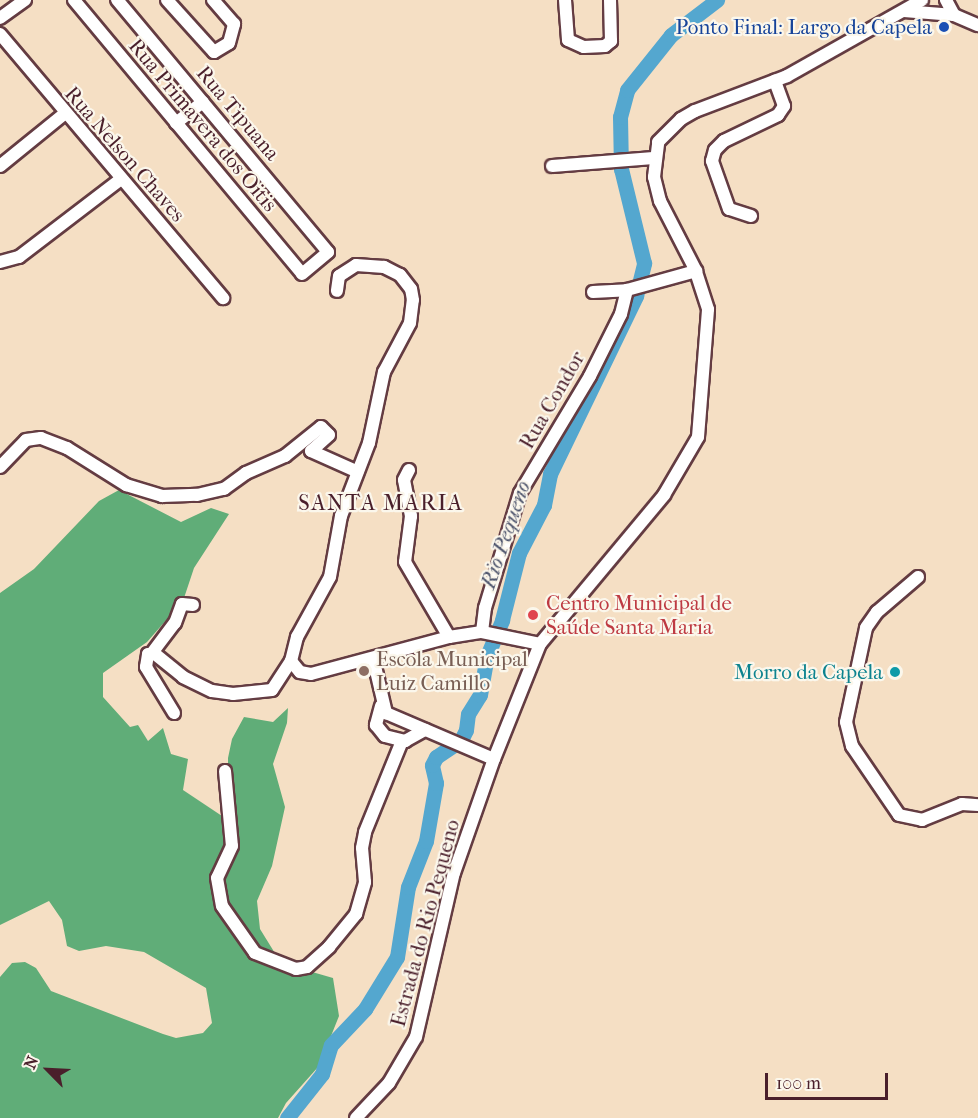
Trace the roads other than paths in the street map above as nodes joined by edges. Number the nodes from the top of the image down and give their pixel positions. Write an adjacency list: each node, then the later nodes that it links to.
1 (25, 0): 12 (street)
2 (74, 0): 18 (street, Rua Primavera dos Oitis)
3 (117, 0): 16 (street, Rua Tipuana)
4 (167, 0): 5 (street)
5 (213, 0)
6 (565, 0): 7 (street)
7 (610, 0)
8 (919, 1): 10 (street)
9 (950, 7): 10 (street); 11 (street); 13 (street)
10 (903, 11): 15 (street)
11 (978, 11)
12 (0, 18)
13 (978, 25)
14 (0, 34): 17 (street, Rua Nelson Chaves)
15 (775, 81): 19 (street); 23 (street)
16 (202, 102): 18 (street); 26 (street, Rua Tipuana)
17 (64, 114): 20 (street); 22 (street, Rua Nelson Chaves)
18 (176, 123): 26 (street, Rua Primavera dos Oitis)
19 (654, 158): 21 (street); 25 (street, Estrada do Rio Pequeno)
20 (0, 165)
21 (552, 166)
22 (121, 179): 24 (street); 30 (street, Rua Nelson Chaves)
23 (751, 216)
24 (0, 262)
25 (696, 271): 27 (street); 38 (street, Estrada do Rio Pequeno)
26 (302, 274)
27 (629, 290): 29 (street); 36 (street, Rua Condor)
28 (336, 291): 33 (street)
29 (593, 292)
30 (223, 298)
31 (0, 467): 33 (street)
32 (409, 470): 37 (street)
33 (358, 472): 41 (street)
34 (918, 577): 48 (street)
35 (193, 605): 39 (street)
36 (485, 633): 37 (street); 38 (street)
37 (449, 637): 40 (street)
38 (540, 644): 46 (street, Estrada do Rio Pequeno)
39 (152, 653): 41 (street); 43 (street)
40 (373, 658): 41 (street); 42 (street)
41 (291, 661)
42 (381, 706): 44 (street); 45 (street)
43 (174, 712)
44 (425, 730): 45 (street); 46 (street)
45 (402, 741): 47 (street)
46 (494, 759): 49 (street, Estrada do Rio Pequeno)
47 (225, 771)
48 (978, 806)
49 (356, 1118)

